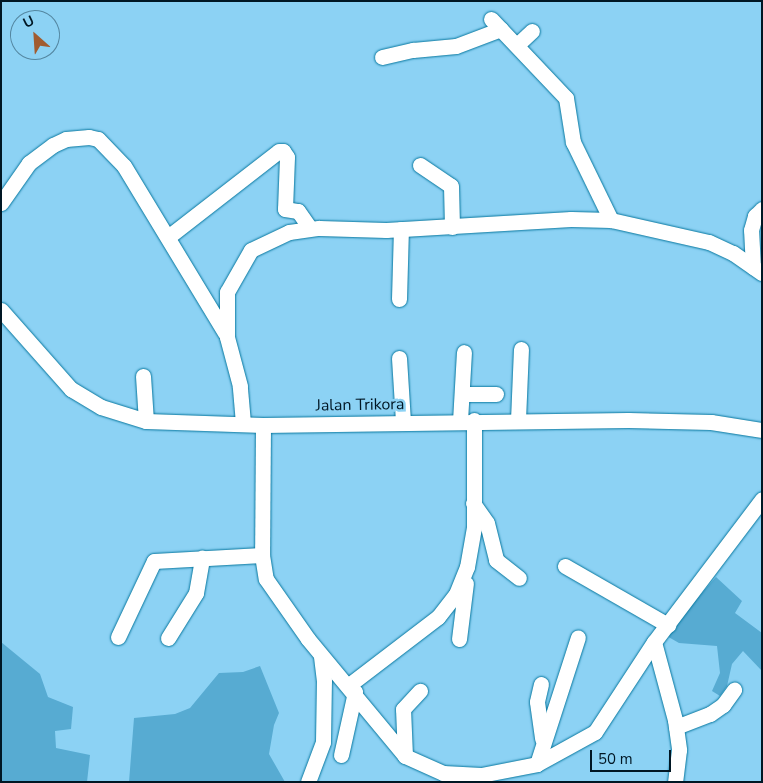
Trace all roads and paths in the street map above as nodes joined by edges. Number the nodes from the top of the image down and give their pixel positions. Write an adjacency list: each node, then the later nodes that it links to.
1 (532, 31): 2 (street)
2 (518, 44): 3 (street); 7 (street)
3 (382, 57)
4 (420, 165): 8 (street)
5 (1, 203): 11 (street)
6 (762, 209): 12 (street)
7 (611, 220): 8 (street); 12 (street)
8 (452, 227): 10 (street)
9 (310, 228): 10 (street); 11 (street); 13 (street)
10 (401, 230): 15 (street)
11 (168, 237): 14 (street)
12 (757, 270)
13 (227, 292): 14 (street); 17 (street)
14 (202, 295): 17 (street)
15 (399, 299)
16 (1, 310): 26 (street, Jalan Trikora)
17 (227, 337): 28 (street)
18 (521, 349): 25 (street)
19 (464, 352): 22 (street)
20 (399, 358): 27 (street)
21 (143, 376): 26 (street)
22 (462, 394): 23 (street); 24 (street)
23 (496, 394)
24 (467, 420): 25 (street, Jalan Trikora); 27 (street, Jalan Trikora); 32 (street)
25 (518, 420): 30 (street, Jalan Trikora)
26 (146, 421): 28 (street, Jalan Trikora)
27 (403, 422): 29 (street, Jalan Trikora)
28 (243, 423): 29 (street, Jalan Trikora)
29 (264, 425): 33 (street)
30 (762, 430)
31 (762, 500): 38 (street)
32 (474, 503): 35 (street); 37 (street)
33 (262, 555): 34 (street); 44 (street)
34 (202, 558): 39 (street); 41 (street)
35 (468, 566): 42 (street); 46 (street)
36 (565, 566): 38 (street)
37 (519, 578)
38 (668, 625): 43 (street)
39 (118, 637)
40 (578, 637): 50 (street)
41 (168, 638)
42 (459, 640)
43 (654, 642): 49 (street); 53 (street)
44 (321, 655): 46 (street); 54 (street)
45 (541, 684): 50 (street)
46 (352, 688): 51 (street); 52 (street)
47 (420, 690): 52 (street)
48 (734, 690): 49 (street)
49 (676, 727): 55 (street)
50 (543, 741): 53 (street)
51 (342, 755)
52 (405, 756): 53 (street)
53 (537, 764)
54 (308, 782)
55 (675, 782)

